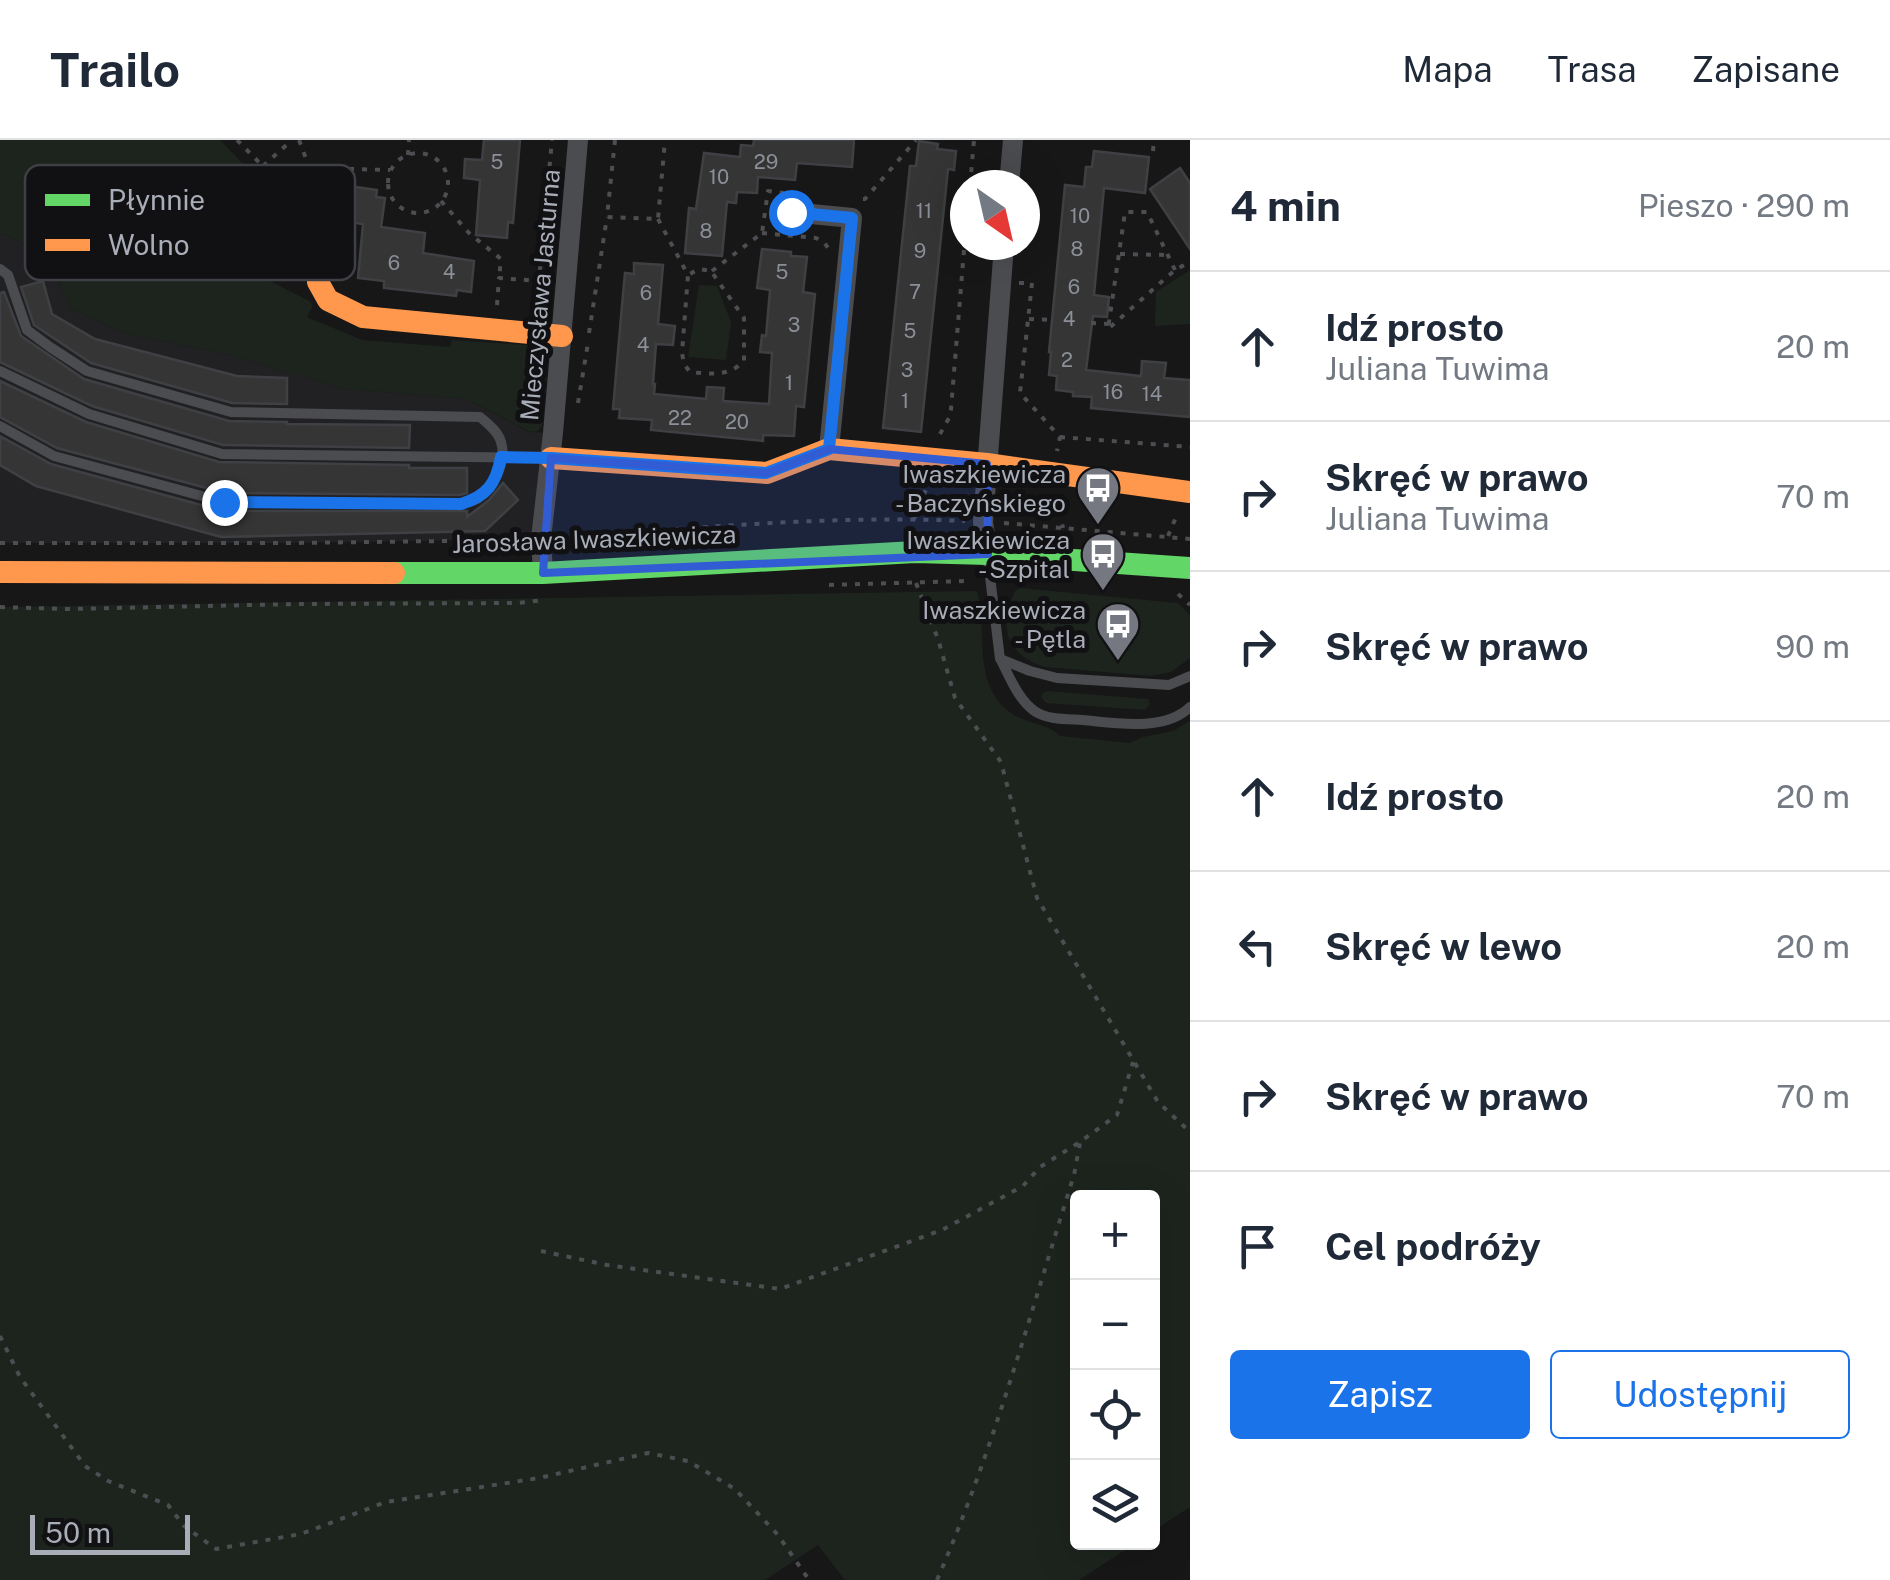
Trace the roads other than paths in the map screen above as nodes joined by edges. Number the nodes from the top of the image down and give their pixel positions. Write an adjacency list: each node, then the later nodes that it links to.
1 (578, 140): 8 (street, Mieczysława Jasturna)
2 (1012, 140): 3 (street)
3 (1010, 170)
4 (791, 212): 11 (street)
5 (1003, 260): 14 (street)
6 (0, 268): 12 (lane)
7 (318, 280): 8 (street)
8 (562, 336): 13 (street, Mieczysława Jasturna)
9 (0, 371): 12 (lane)
10 (0, 426): 12 (lane)
11 (829, 449): 13 (street); 14 (street)
12 (501, 457): 13 (lane)
13 (551, 458): 19 (street, Mieczysława Jasturna)
14 (986, 464): 15 (street); 16 (street)
15 (1190, 492)
16 (988, 554): 17 (street, Jarosława Iwaszkiewicza); 19 (street, Jarosława Iwaszkiewicza); 20 (lane)
17 (1190, 568)
18 (0, 572): 19 (street, Jarosława Iwaszkiewicza)
19 (543, 573)
20 (1000, 659): 21 (lane); 22 (lane)
21 (1190, 676)
22 (1190, 707)

